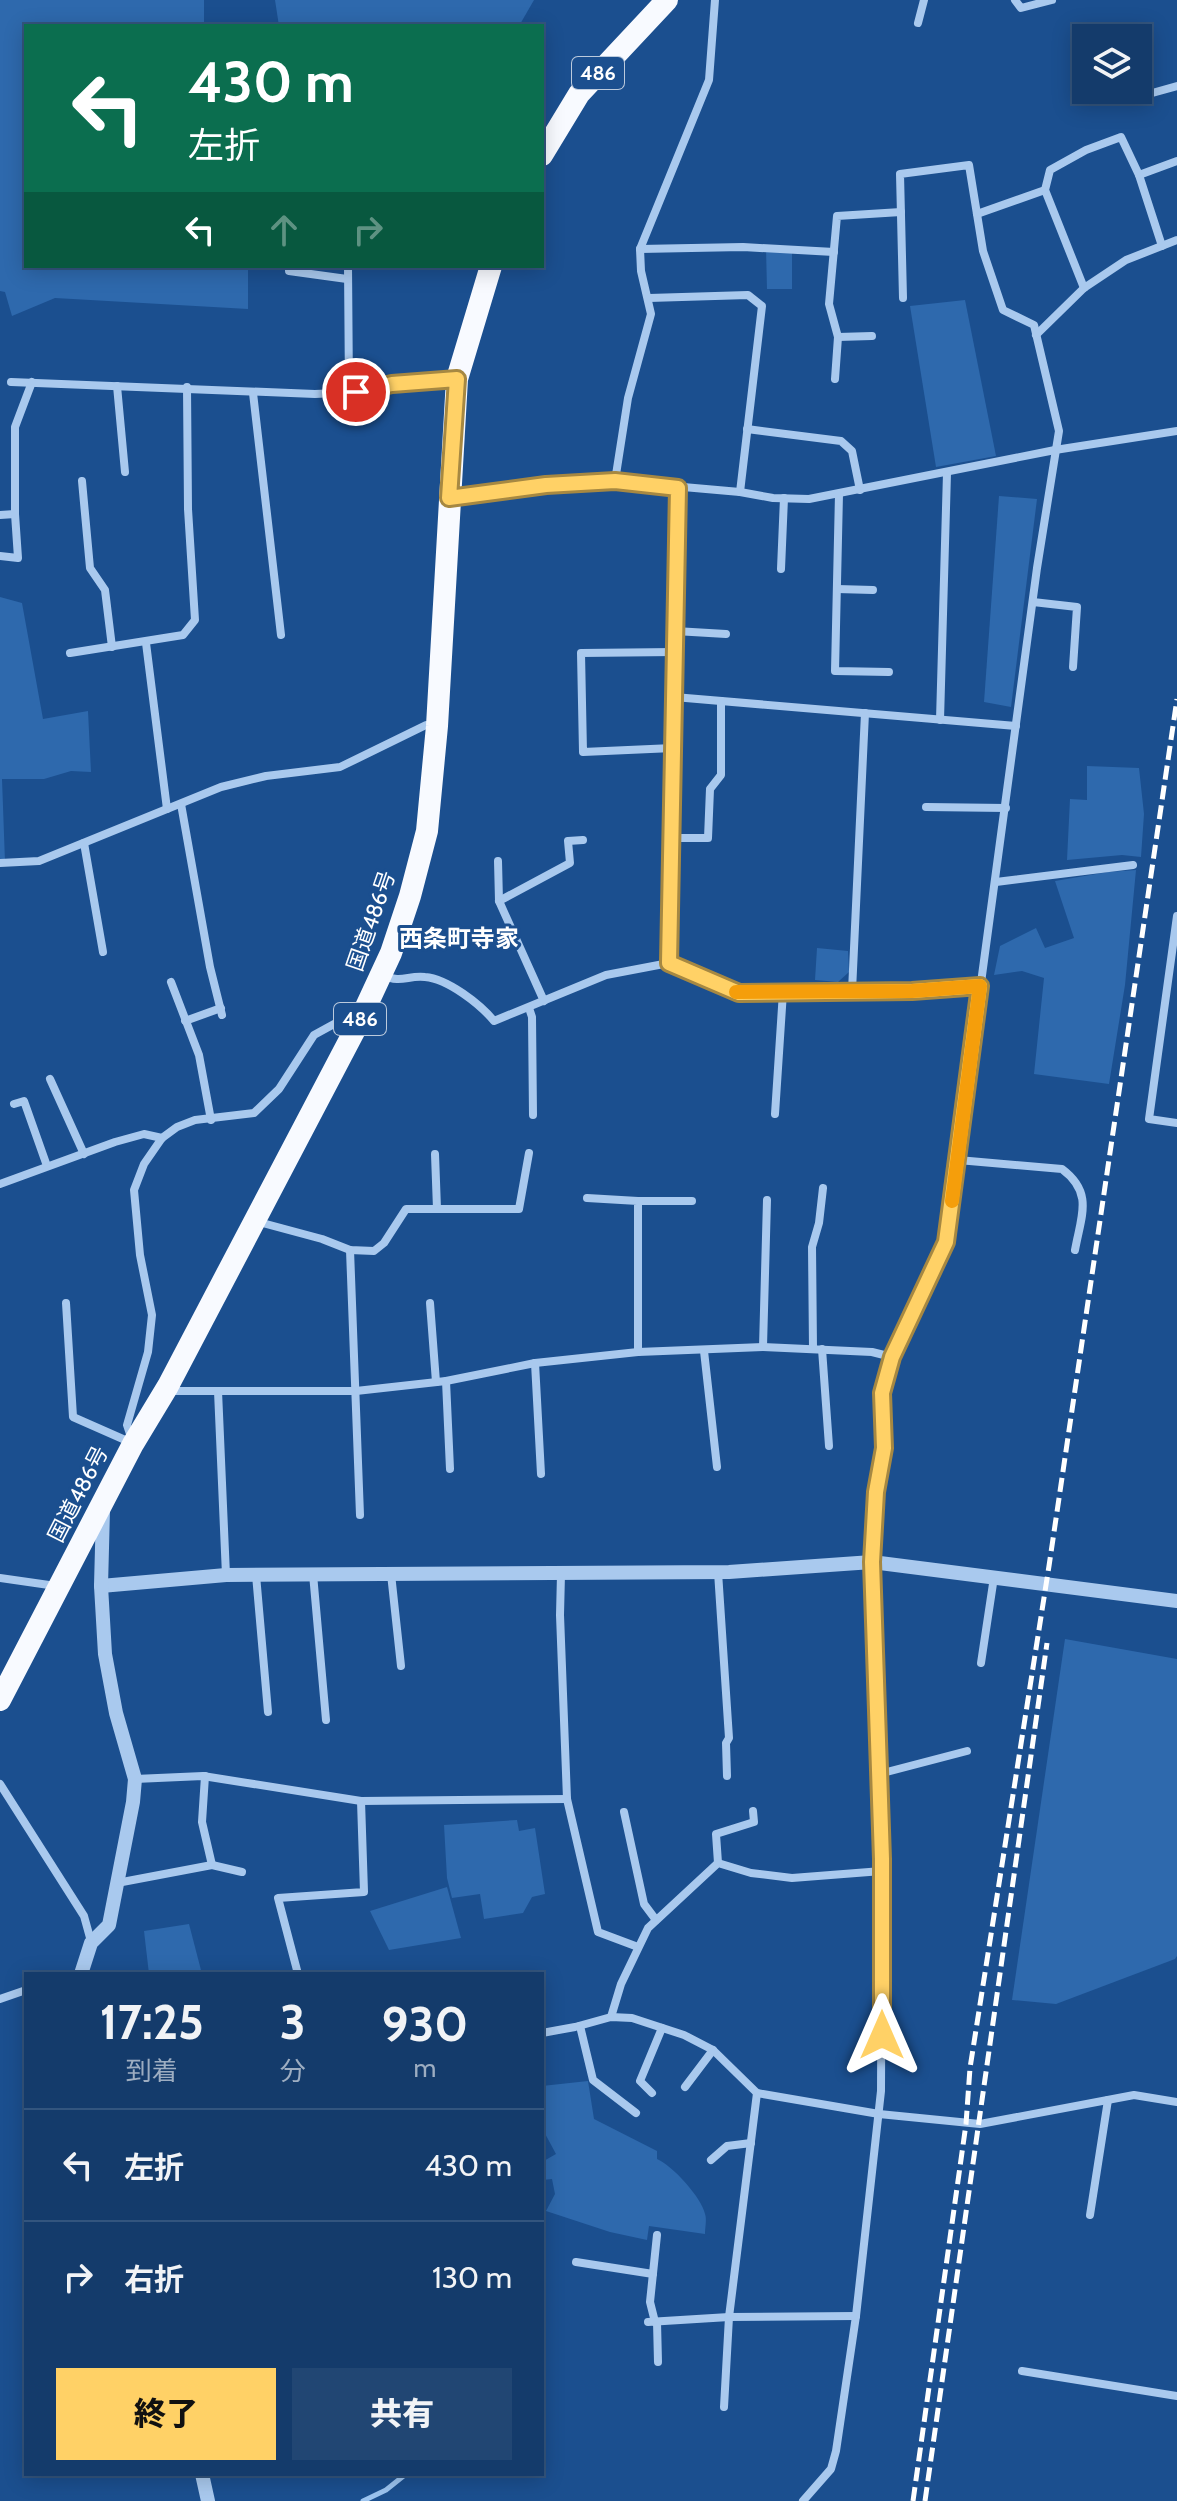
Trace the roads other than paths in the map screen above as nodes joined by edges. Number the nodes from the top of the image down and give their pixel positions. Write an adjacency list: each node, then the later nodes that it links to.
1 (667, 0): 9 (highway, 486)
2 (715, 0): 17 (street)
3 (924, 0): 6 (street)
4 (1015, 0): 5 (street)
5 (1052, 0)
6 (918, 23)
7 (1177, 86): 8 (street)
8 (1152, 93)
9 (544, 152)
10 (1177, 161): 11 (street)
11 (1139, 175): 12 (street); 16 (street)
12 (1045, 190): 14 (street); 23 (street)
13 (901, 212): 14 (street); 18 (street); 25 (street)
14 (977, 214): 26 (street)
15 (1177, 240): 16 (street)
16 (1162, 246): 23 (street)
17 (640, 249): 18 (street); 24 (street)
18 (834, 252): 28 (street)
19 (289, 268): 22 (street)
20 (348, 268): 22 (street)
21 (490, 268): 29 (highway, 国道486号 / 486)
22 (347, 279): 35 (street)
23 (1084, 288): 26 (street)
24 (649, 298): 37 (street); 43 (street)
25 (903, 298)
26 (1036, 335): 39 (street)
27 (872, 336): 28 (street)
28 (838, 337): 30 (street)
29 (457, 379): 35 (street); 48 (highway, 国道486号 / 486)
30 (835, 379)
31 (11, 382): 32 (street)
32 (32, 382): 33 (street); 50 (street)
33 (117, 386): 34 (street); 40 (street)
34 (187, 387): 36 (street); 60 (street)
35 (349, 392): 36 (street)
36 (253, 393): 59 (street)
37 (747, 429): 45 (street); 46 (street)
38 (1177, 431): 39 (street)
39 (1055, 450): 41 (street); 56 (street)
40 (125, 472)
41 (947, 473): 45 (street); 69 (street)
42 (82, 481): 61 (street)
43 (615, 481): 44 (street); 48 (street)
44 (678, 488): 46 (street); 57 (street)
45 (860, 490): 47 (street)
46 (740, 492): 49 (street)
47 (839, 494): 49 (street); 54 (street)
48 (449, 498): 70 (highway, 国道486号 / 486)
49 (784, 498): 53 (street)
50 (15, 514): 51 (street); 52 (street)
51 (0, 515)
52 (0, 556)
53 (781, 569)
54 (837, 589): 55 (street); 65 (street)
55 (873, 590)
56 (1033, 602): 64 (street); 71 (street)
57 (675, 631): 58 (street); 62 (street)
58 (726, 634)
59 (281, 635)
60 (146, 643): 61 (street); 76 (street)
61 (112, 647): 63 (street)
62 (675, 652): 66 (street); 72 (street)
63 (70, 653)
64 (1073, 667)
65 (889, 672)
66 (674, 697): 67 (street); 72 (street)
67 (721, 701): 68 (street); 77 (street)
68 (865, 713): 69 (street); 91 (street)
69 (940, 720): 71 (street)
70 (437, 726): 73 (street); 88 (highway, 国道486号 / 486)
71 (1016, 726): 75 (street)
72 (673, 748): 77 (street)
73 (181, 804): 76 (street); 95 (street)
74 (926, 807): 75 (street)
75 (1006, 808): 83 (street)
76 (167, 809): 79 (street)
77 (671, 838): 87 (street)
78 (583, 840): 84 (street)
79 (84, 843): 81 (street); 86 (street)
80 (498, 861): 84 (street)
81 (0, 863)
82 (1133, 865): 83 (street)
83 (996, 882): 90 (street)
84 (499, 901): 93 (street)
85 (1177, 916): 102 (street)
86 (103, 952)
87 (669, 963): 92 (street); 93 (street)
88 (382, 975): 94 (street); 96 (highway, 国道486号 / 486)
89 (171, 982): 95 (street)
90 (980, 986): 91 (street); 107 (street)
91 (852, 991): 92 (street)
92 (783, 992): 99 (street)
93 (544, 1001): 94 (street)
94 (529, 1008): 100 (street)
95 (185, 1021): 101 (street)
96 (358, 1024): 101 (street); 116 (highway, 国道486号 / 486)
97 (50, 1079): 105 (street)
98 (14, 1104): 108 (street)
99 (775, 1114)
100 (533, 1115)
101 (211, 1120): 103 (street)
102 (1177, 1123)
103 (162, 1138): 105 (street); 132 (street)
104 (529, 1153): 115 (street)
105 (84, 1154): 108 (street)
106 (435, 1154): 115 (street)
107 (958, 1160): 118 (street); 125 (street)
108 (47, 1166): 109 (street)
109 (0, 1184)
110 (823, 1188): 122 (street)
111 (587, 1198): 113 (street)
112 (767, 1200): 121 (street)
113 (638, 1201): 114 (street); 124 (street)
114 (692, 1201)
115 (437, 1209): 117 (street)
116 (255, 1221): 117 (street); 129 (highway, 国道486号 / 486)
117 (350, 1250): 131 (street)
118 (1075, 1250)
119 (66, 1303): 132 (street)
120 (430, 1303): 128 (street)
121 (763, 1347): 122 (street); 123 (street)
122 (818, 1348): 125 (street); 133 (street)
123 (704, 1351): 124 (street); 134 (street)
124 (638, 1352): 126 (street)
125 (892, 1357): 139 (street)
126 (535, 1363): 127 (street); 136 (street)
127 (446, 1381): 128 (street); 135 (street)
128 (436, 1382): 131 (street)
129 (168, 1386): 130 (street); 132 (highway, 国道486号 / 486)
130 (218, 1391): 131 (street); 144 (street)
131 (356, 1391): 138 (street)
132 (133, 1444): 137 (highway, 国道486号 / 486)
133 (829, 1446)
134 (717, 1467)
135 (450, 1469)
136 (541, 1474)
137 (104, 1500): 148 (street); 149 (highway, 国道486号 / 486)
138 (360, 1515)
139 (872, 1562): 140 (street); 146 (street); 157 (street)
140 (718, 1572): 143 (street); 159 (street)
141 (313, 1574): 142 (street); 145 (street); 155 (street)
142 (391, 1574): 143 (street); 152 (street)
143 (561, 1574): 162 (street)
144 (226, 1575): 145 (street); 148 (street)
145 (256, 1575): 154 (street)
146 (995, 1576): 150 (street); 151 (street)
147 (0, 1578): 149 (street)
148 (101, 1586): 160 (street)
149 (60, 1587): 153 (highway, 国道486号 / 486)
150 (1177, 1601)
151 (981, 1663)
152 (401, 1666)
153 (0, 1700)
154 (268, 1712)
155 (326, 1720)
156 (967, 1751): 157 (street)
157 (879, 1774): 168 (street)
158 (205, 1776): 160 (street); 163 (street); 167 (street)
159 (727, 1776)
160 (135, 1779): 170 (street)
161 (0, 1784): 173 (street)
162 (567, 1799): 163 (street); 172 (street)
163 (361, 1801): 175 (street)
164 (753, 1811): 166 (street)
165 (624, 1812): 171 (street)
166 (718, 1863): 168 (street); 171 (street)
167 (212, 1865): 169 (street); 170 (street)
168 (882, 1871): 189 (street)
169 (242, 1872)
170 (117, 1883): 173 (street)
171 (656, 1920): 172 (street)
172 (638, 1947): 178 (street)
173 (92, 1948): 174 (street)
174 (80, 1972)
175 (297, 1972)
176 (24, 1991): 177 (street)
177 (0, 1999)
178 (611, 2017): 179 (street); 180 (street)
179 (580, 2026): 181 (street); 188 (street)
180 (662, 2028): 182 (street); 184 (street)
181 (544, 2033)
182 (713, 2050): 183 (street); 185 (street)
183 (685, 2087)
184 (652, 2093)
185 (757, 2093): 189 (street); 190 (street)
186 (1108, 2100): 187 (street); 189 (street); 192 (street)
187 (1177, 2102)
188 (636, 2113)
189 (879, 2114): 196 (street)
190 (751, 2143): 191 (street); 197 (street)
191 (711, 2160)
192 (1090, 2215)
193 (657, 2235): 195 (street)
194 (576, 2262): 195 (street)
195 (653, 2274): 198 (street)
196 (856, 2316): 197 (street); 205 (street)
197 (729, 2317): 198 (street); 202 (street)
198 (653, 2322): 199 (street)
199 (658, 2362)
200 (1022, 2371): 201 (street)
201 (1177, 2396)
202 (724, 2407)
203 (202, 2476): 204 (street)
204 (208, 2501)
205 (803, 2501)

